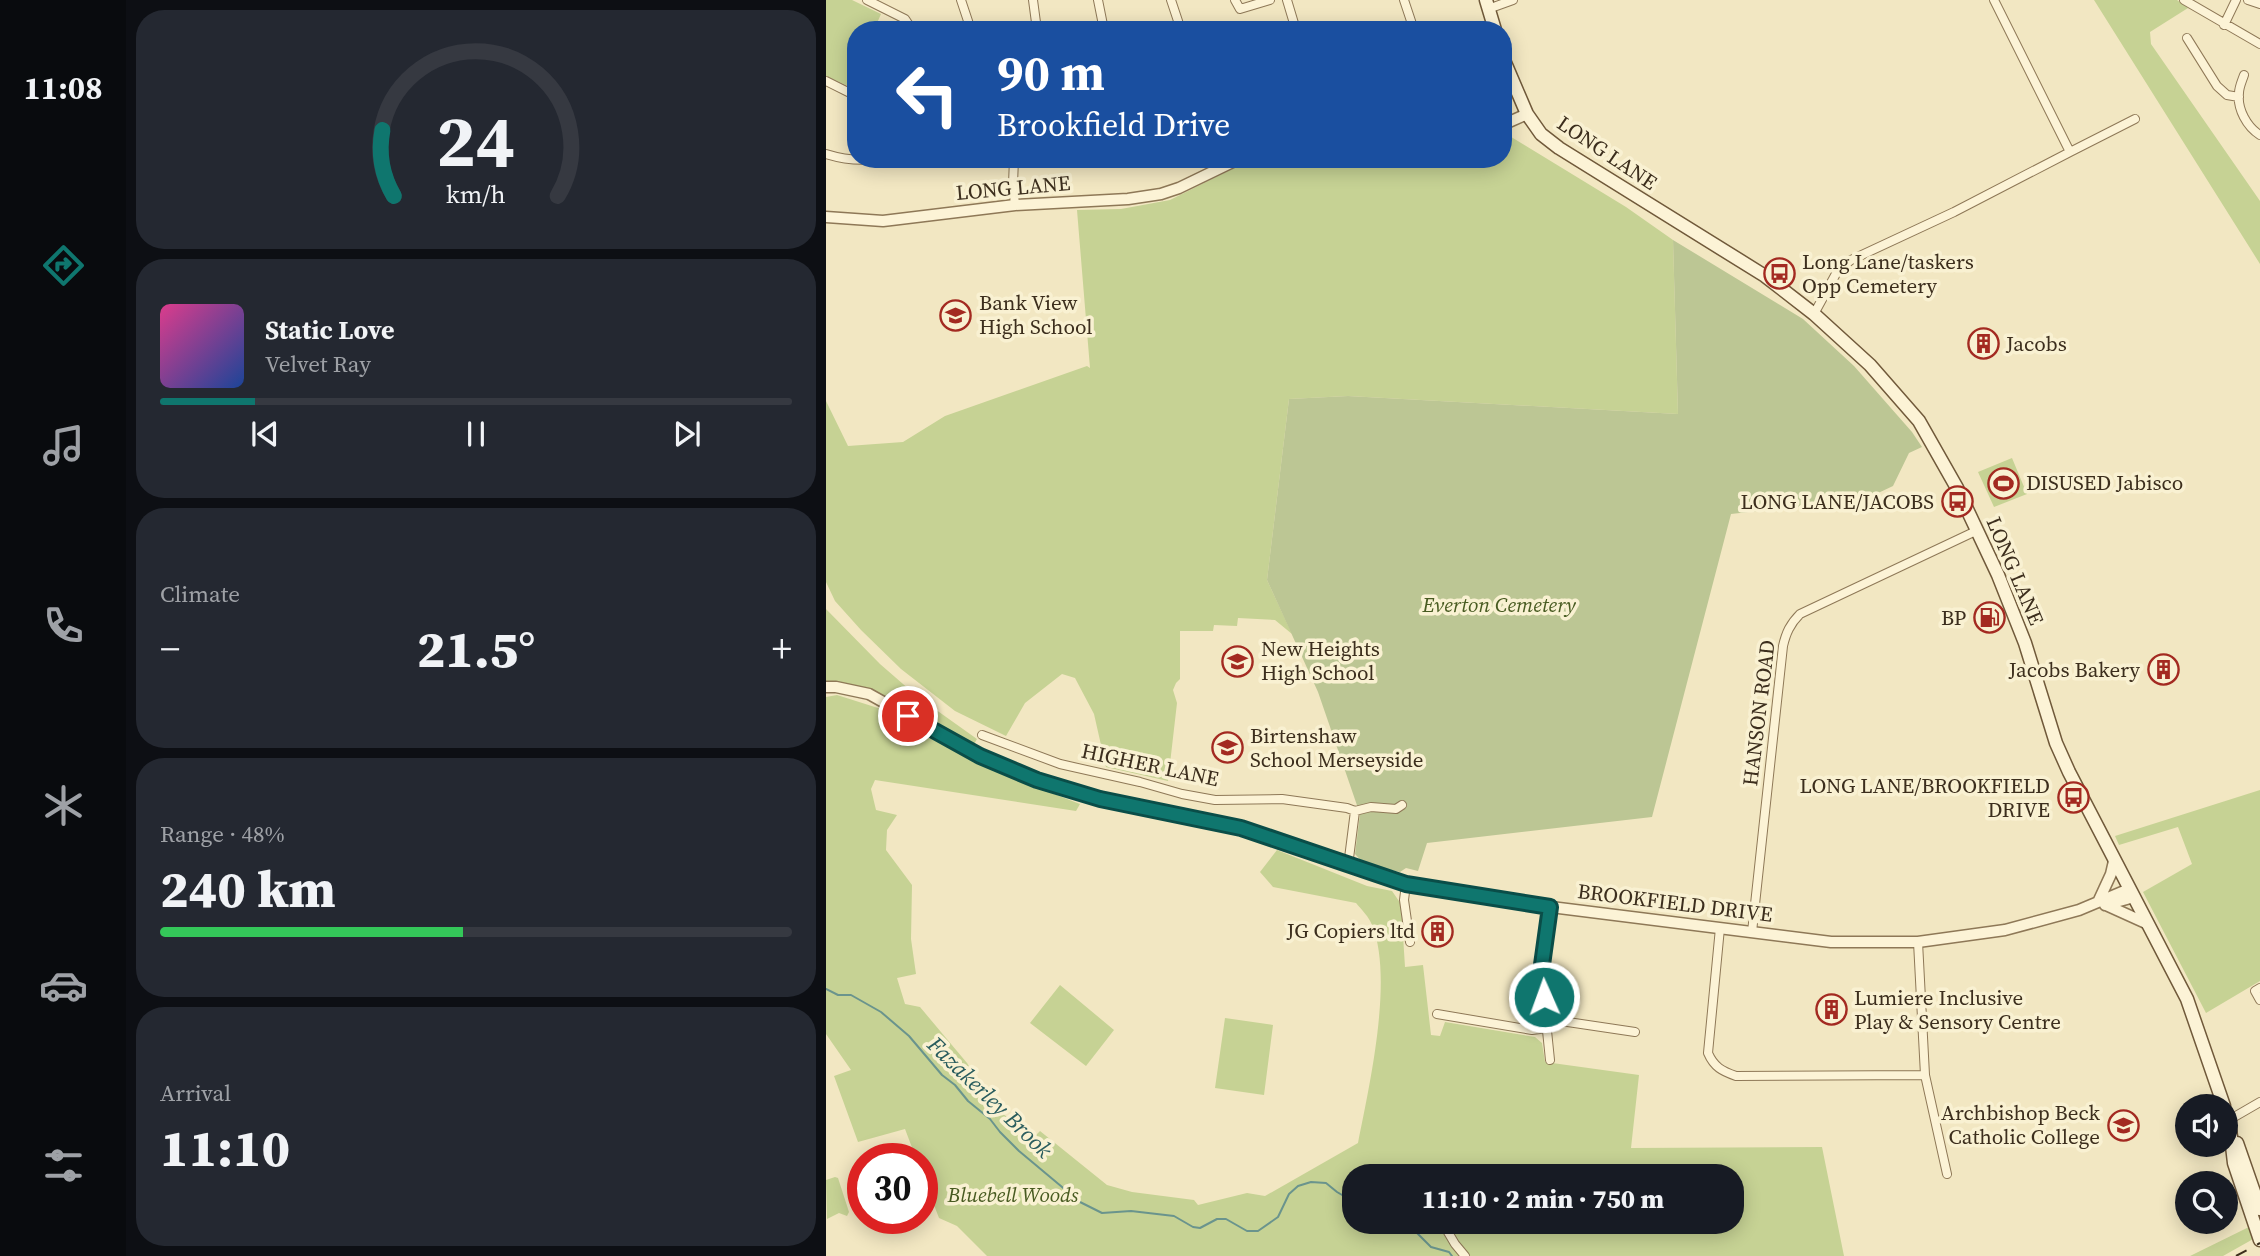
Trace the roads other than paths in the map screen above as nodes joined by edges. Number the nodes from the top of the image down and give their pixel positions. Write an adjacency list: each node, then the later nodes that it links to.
1 (867, 0): 17 (street)
2 (961, 0): 18 (street)
3 (1033, 0): 19 (street)
4 (1098, 0): 20 (street)
5 (1171, 0): 21 (street)
6 (1235, 0): 7 (street)
7 (1270, 0)
8 (1287, 0): 22 (street)
9 (1404, 0): 23 (street)
10 (1513, 0): 15 (street)
11 (1994, 0): 37 (street)
12 (2184, 0): 25 (street)
13 (2236, 0): 25 (street)
14 (2248, 0): 16 (street)
15 (1487, 4): 24 (main road)
16 (2260, 4)
17 (906, 21)
18 (968, 21)
19 (1036, 21)
20 (1102, 21)
21 (1178, 21)
22 (1293, 21)
23 (1411, 21)
24 (1492, 21)
25 (2224, 25): 27 (street)
26 (2187, 38): 32 (street)
27 (2260, 44)
28 (2244, 76): 32 (street)
29 (1512, 79): 33 (main road)
30 (826, 81): 31 (street)
31 (847, 92)
32 (2239, 97): 36 (street)
33 (1527, 114): 35 (street, LONG LANE); 44 (main road, LONG LANE)
34 (2135, 119): 37 (street)
35 (1512, 121)
36 (2260, 135)
37 (2070, 152): 44 (street)
38 (826, 154): 39 (street)
39 (847, 158)
40 (1014, 168): 42 (street)
41 (1214, 168): 42 (street, LONG LANE)
42 (1015, 205): 43 (street, LONG LANE)
43 (826, 217)
44 (1814, 314): 45 (main road, LONG LANE)
45 (1978, 530): 50 (main road, LONG LANE); 58 (street, HANSON ROAD)
46 (826, 687): 51 (street, BROOKFIELD DRIVE)
47 (982, 735): 49 (street, HIGHER LANE)
48 (1402, 805): 49 (street, HIGHER LANE)
49 (1355, 811): 51 (street)
50 (2115, 861): 53 (main road, LONG LANE); 54 (street)
51 (1348, 866): 52 (street, BROOKFIELD DRIVE)
52 (1406, 884): 55 (street, BROOKFIELD DRIVE); 59 (street)
53 (2131, 893): 54 (street, BROOKFIELD DRIVE); 56 (main road, LONG LANE)
54 (2099, 904): 56 (street); 60 (street, BROOKFIELD DRIVE)
55 (1550, 907): 57 (street, BROOKFIELD DRIVE); 64 (street)
56 (2148, 924): 68 (main road, LONG LANE)
57 (1720, 928): 58 (street, BROOKFIELD DRIVE); 67 (street)
58 (1752, 932): 60 (street, BROOKFIELD DRIVE)
59 (1410, 942)
60 (1918, 942): 67 (street)
61 (2260, 988): 62 (street)
62 (2260, 1000)
63 (1437, 1014): 64 (street)
64 (1546, 1025): 65 (street); 66 (street)
65 (1635, 1032)
66 (1550, 1060)
67 (1925, 1075): 73 (street)
68 (2220, 1094)
69 (2260, 1102): 70 (street)
70 (2238, 1112)
71 (2238, 1145): 74 (main road)
72 (2233, 1157): 76 (main road)
73 (1947, 1174)
74 (2260, 1209)
75 (1449, 1234): 77 (street)
76 (2260, 1239)
77 (1465, 1256)

